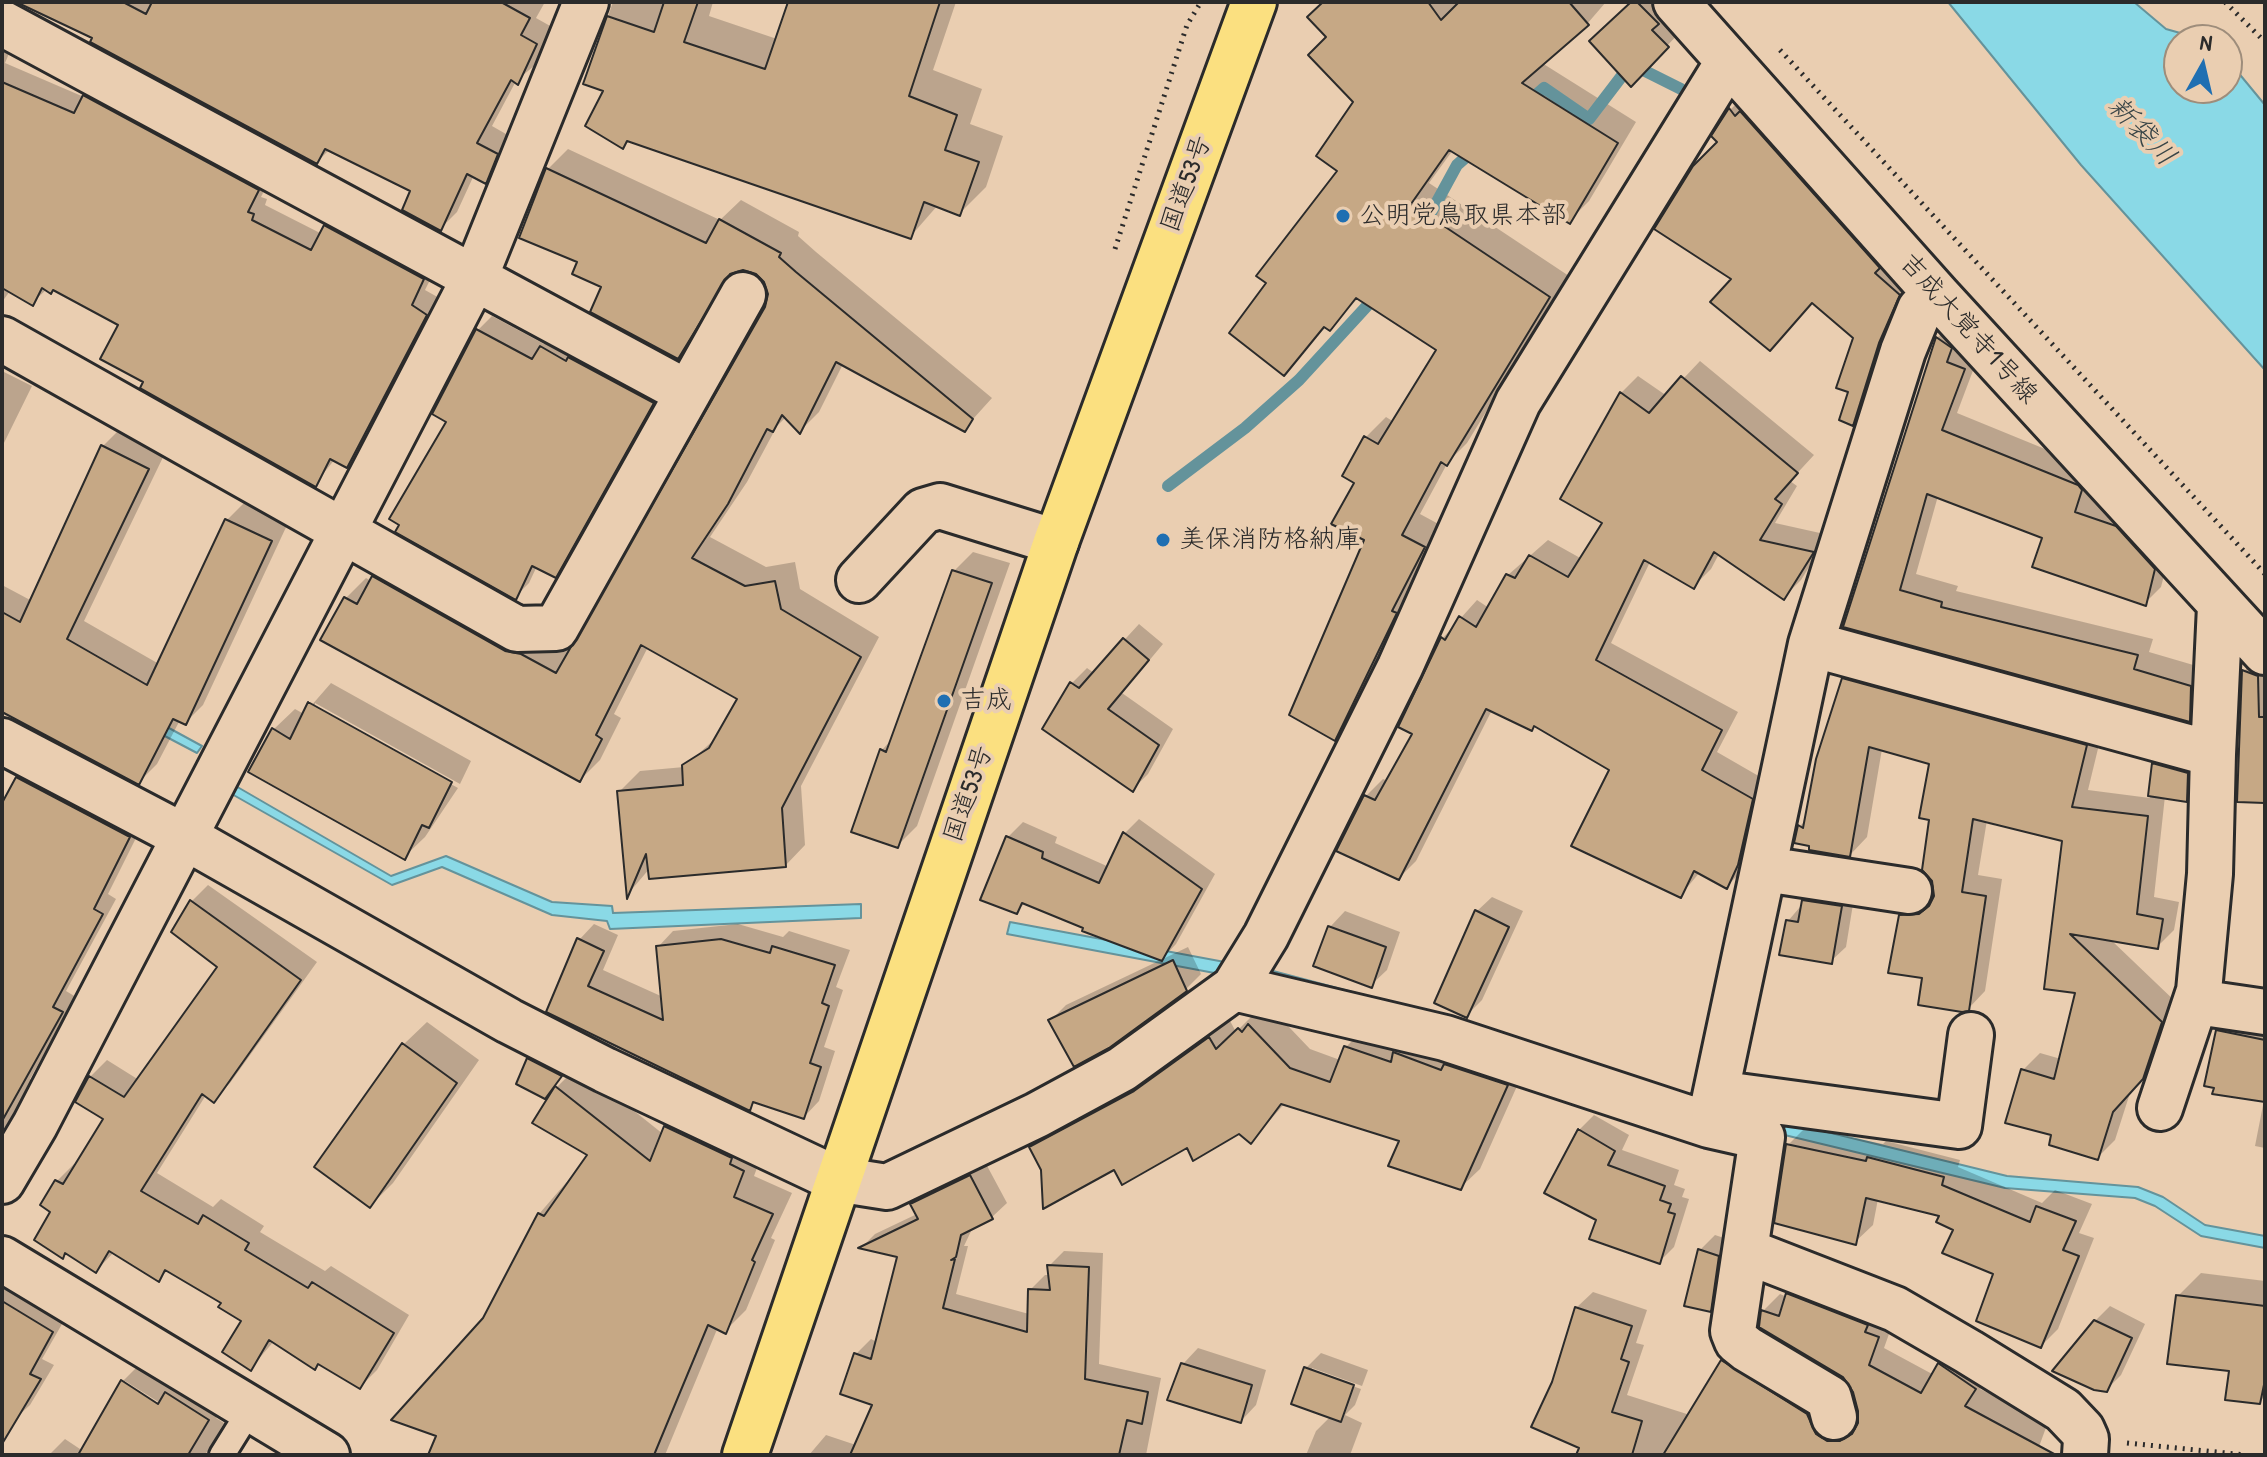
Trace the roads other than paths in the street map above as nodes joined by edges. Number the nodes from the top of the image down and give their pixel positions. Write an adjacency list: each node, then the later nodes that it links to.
1 (1254, 2): 12 (highway, 国道53号)
2 (1676, 2): 5 (street, 吉成大覚寺1号線)
3 (571, 8): 6 (street)
4 (2, 23): 6 (street)
5 (1728, 62): 8 (street, 吉成大覚寺1号線); 22 (street)
6 (476, 275): 10 (street); 11 (street)
7 (743, 295): 10 (street)
8 (1938, 296): 14 (street, 吉成大覚寺1号線); 15 (street)
9 (2, 339): 11 (street)
10 (688, 393): 11 (street)
11 (343, 531): 19 (street)
12 (1056, 542): 13 (street); 28 (highway, 国道53号)
13 (859, 580)
14 (2220, 606): 16 (street, 吉成大覚寺1号線); 18 (street)
15 (1811, 644): 18 (street); 20 (street)
16 (2265, 652)
17 (2, 741): 19 (street)
18 (2213, 754): 23 (street)
19 (185, 837): 28 (street); 29 (street)
20 (1765, 869): 21 (street); 27 (street)
21 (1909, 891)
22 (1234, 988): 27 (street); 28 (street)
23 (2197, 1002): 24 (street); 26 (street)
24 (2265, 1012)
25 (1971, 1035): 27 (street)
26 (2160, 1108)
27 (1713, 1109): 30 (street)
28 (836, 1179): 37 (highway, 国道53号)
29 (2, 1181)
30 (1746, 1251): 33 (street); 34 (street)
31 (2, 1259): 32 (street)
32 (250, 1410): 35 (lane); 36 (street)
33 (1834, 1417)
34 (2085, 1447)
35 (222, 1455)
36 (327, 1455)
37 (745, 1455)

